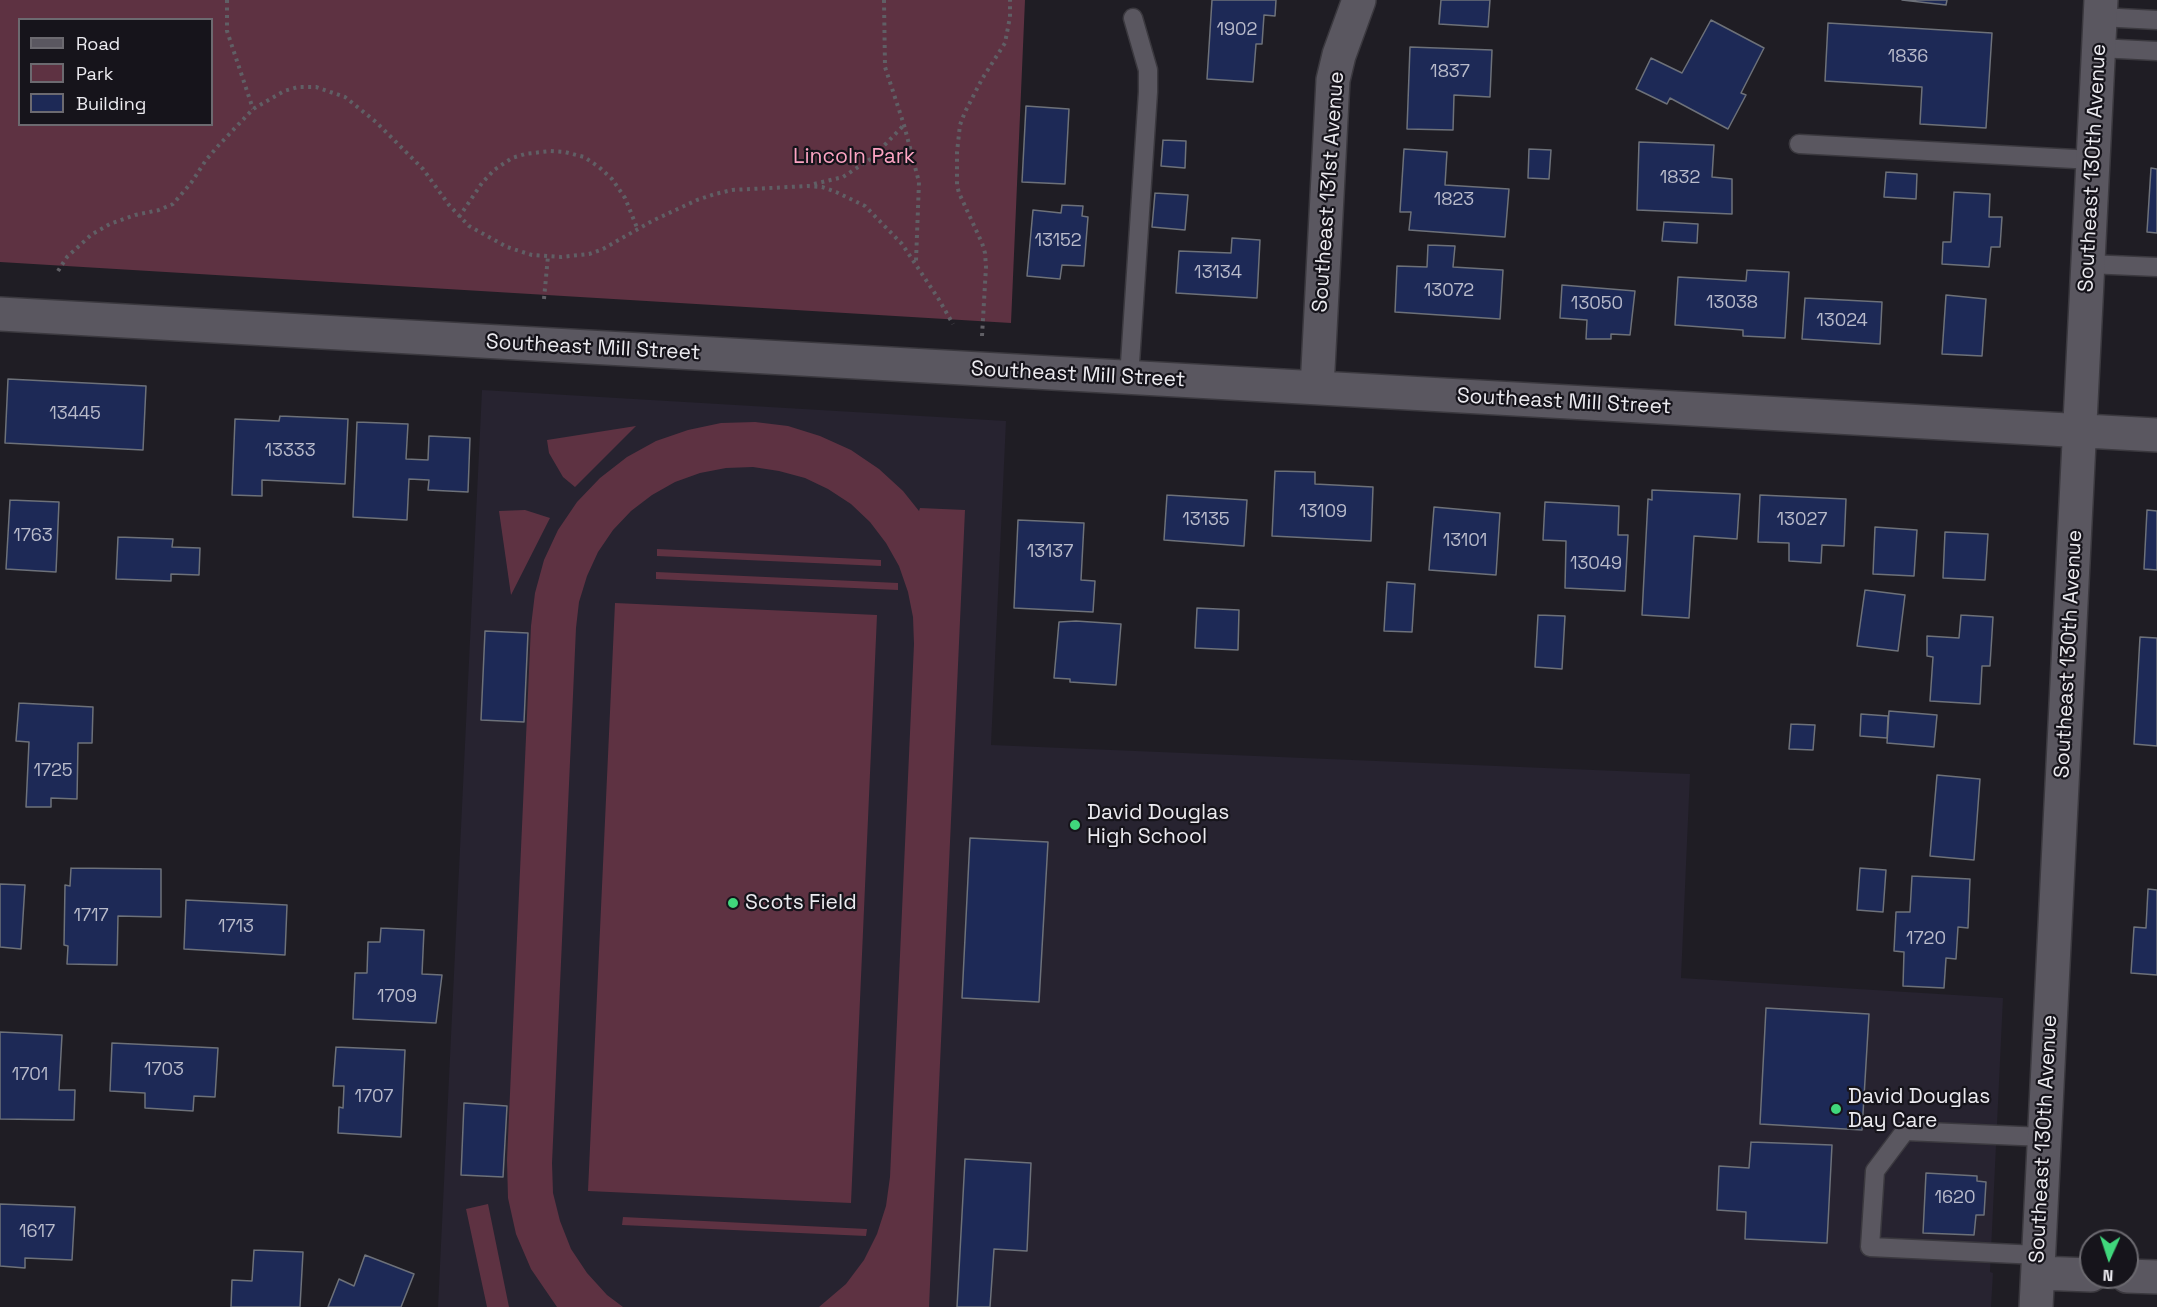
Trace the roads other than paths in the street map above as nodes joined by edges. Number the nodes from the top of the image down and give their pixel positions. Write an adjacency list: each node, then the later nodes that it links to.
1 (1359, 0): 12 (street, Southeast 131st Avenue)
2 (1133, 18): 11 (lane)
3 (2157, 20): 4 (lane)
4 (2100, 22): 5 (lane); 7 (street, Southeast 130th Avenue)
5 (2157, 51)
6 (1799, 144): 7 (lane)
7 (2093, 160): 8 (street, Southeast 130th Avenue)
8 (2088, 264): 9 (lane); 13 (street, Southeast 130th Avenue)
9 (2157, 267)
10 (0, 314): 11 (street, Southeast Mill Street)
11 (1129, 378): 12 (street, Southeast Mill Street)
12 (1317, 388): 13 (street, Southeast Mill Street)
13 (2080, 430): 14 (street, Southeast Mill Street); 15 (street, Southeast 130th Avenue)
14 (2157, 435)
15 (2044, 1137): 16 (street, Southeast 130th Avenue); 16 (lane)
16 (2038, 1264): 17 (street); 20 (street, Southeast 130th Avenue)
17 (2079, 1273)
18 (2139, 1276): 19 (street)
19 (2157, 1277)
20 (2036, 1307)

